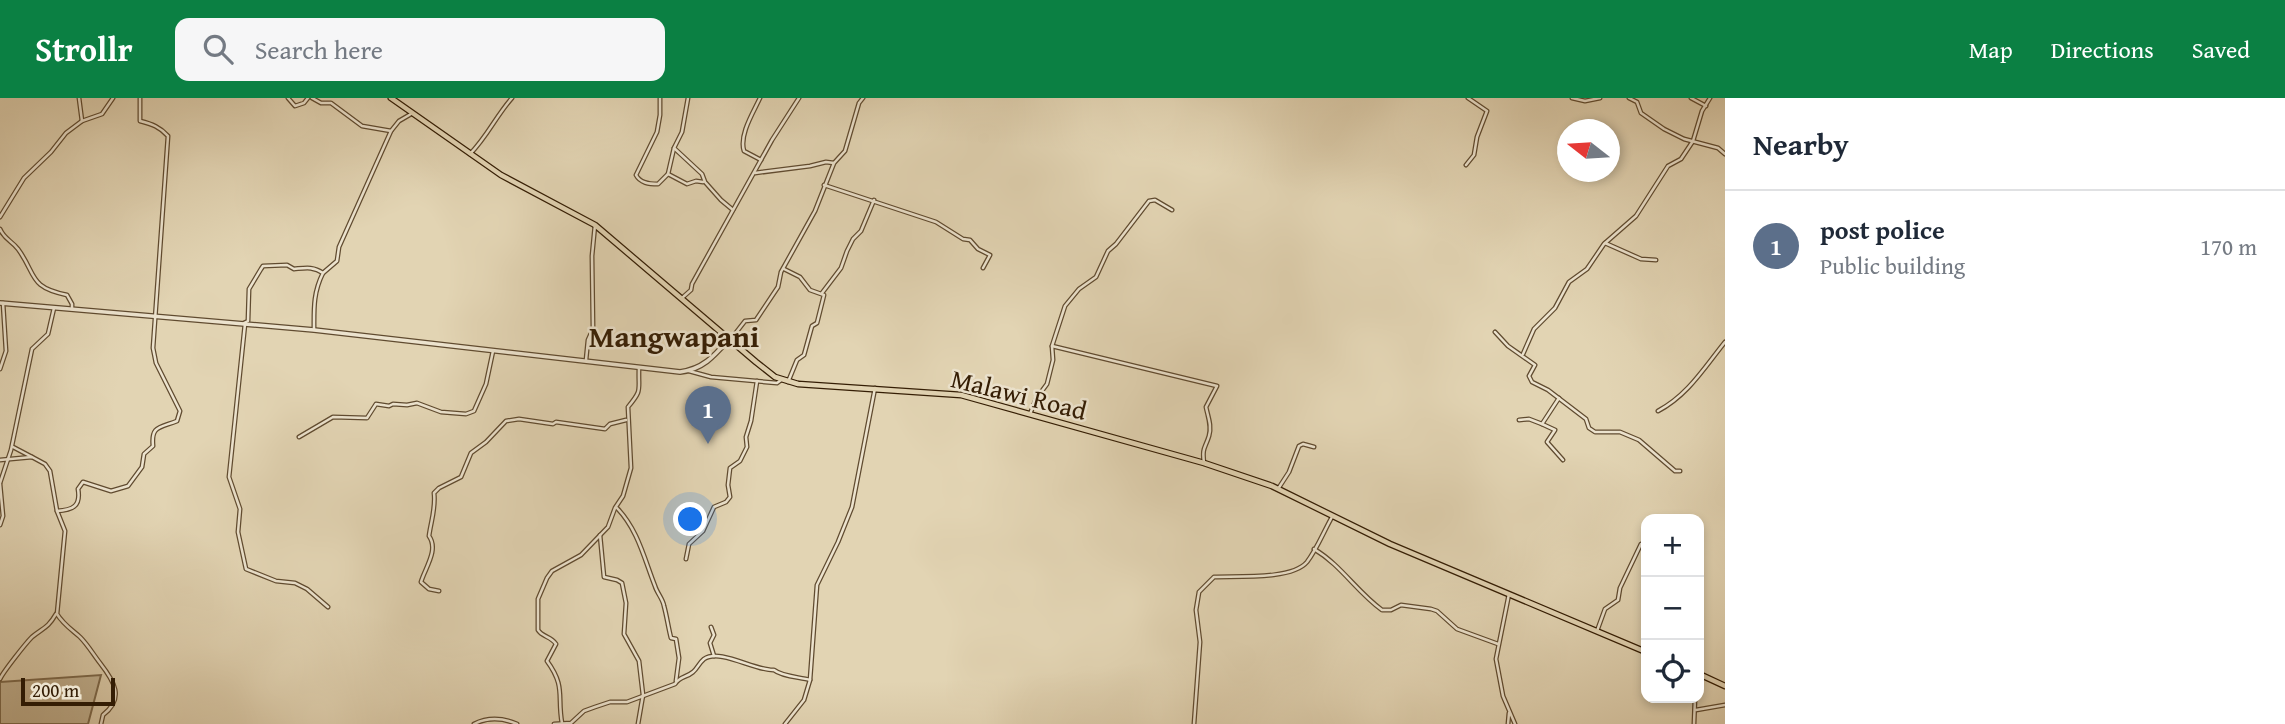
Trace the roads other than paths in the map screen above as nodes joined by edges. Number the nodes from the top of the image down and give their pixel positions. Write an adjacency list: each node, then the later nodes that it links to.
1 (79, 98): 21 (street)
2 (113, 98): 21 (street)
3 (140, 98): 50 (street)
4 (288, 98): 5 (street)
5 (310, 98): 22 (street)
6 (391, 98): 20 (main road, Malawi Road)
7 (512, 98): 25 (street)
8 (660, 98): 31 (street)
9 (688, 98): 24 (street)
10 (760, 98): 27 (street)
11 (799, 98): 27 (street)
12 (863, 98): 28 (street)
13 (1468, 98): 29 (street)
14 (1572, 98): 15 (street)
15 (1600, 98)
16 (1629, 98): 23 (street)
17 (1691, 98): 19 (street)
18 (1710, 98): 19 (street)
19 (1706, 106): 23 (street)
20 (411, 114): 22 (street); 25 (main road, Malawi Road)
21 (82, 121): 37 (street)
22 (391, 131): 44 (street)
23 (1693, 141): 26 (street); 40 (street)
24 (674, 148): 31 (street); 32 (street)
25 (470, 154): 38 (main road, Malawi Road)
26 (1725, 154)
27 (761, 160): 30 (street)
28 (834, 163): 30 (street); 33 (street)
29 (1466, 165)
30 (755, 173): 35 (street)
31 (668, 174): 32 (street)
32 (705, 182): 35 (street)
33 (824, 185): 34 (street); 42 (street)
34 (874, 200): 43 (street); 45 (street)
35 (733, 210): 46 (street)
36 (1172, 211): 56 (street)
37 (0, 216)
38 (595, 225): 46 (main road, Malawi Road); 59 (street)
39 (0, 229): 49 (street)
40 (1605, 243): 41 (street); 58 (street)
41 (1656, 260)
42 (784, 268): 45 (street); 54 (street)
43 (983, 268)
44 (323, 273): 51 (street); 52 (street)
45 (822, 293): 65 (street)
46 (682, 298): 54 (main road, Malawi Road)
47 (2, 303): 48 (street); 61 (street)
48 (54, 308): 49 (street); 74 (street)
49 (72, 309): 50 (street)
50 (156, 317): 51 (street); 85 (street)
51 (244, 323): 52 (street); 94 (street)
52 (314, 330): 57 (street)
53 (1495, 332): 58 (street)
54 (730, 339): 62 (street); 63 (main road, Malawi Road)
55 (1725, 342): 68 (street)
56 (1052, 346): 69 (street); 80 (street)
57 (493, 351): 59 (street); 73 (street)
58 (1523, 355): 67 (street)
59 (586, 360): 60 (street)
60 (639, 368): 62 (street); 70 (street)
61 (0, 369)
62 (689, 371): 64 (street)
63 (782, 380): 64 (street); 65 (main road, Malawi Road)
64 (757, 381): 91 (street)
65 (788, 382): 66 (main road, Malawi Road)
66 (875, 388): 69 (main road, Malawi Road); 103 (street)
67 (1559, 398): 72 (street); 81 (street)
68 (1658, 411)
69 (1030, 414): 80 (main road, Malawi Road)
70 (627, 420): 84 (street); 92 (street)
71 (1520, 420): 72 (street)
72 (1542, 424): 79 (street)
73 (299, 437)
74 (11, 446): 76 (street); 78 (street)
75 (1314, 447): 83 (street)
76 (32, 457): 78 (street); 85 (street)
77 (0, 460): 78 (street)
78 (6, 460): 82 (street)
79 (1563, 460)
80 (1205, 463): 83 (main road, Malawi Road)
81 (1680, 471)
82 (0, 484): 87 (street)
83 (1278, 489): 86 (main road, Malawi Road)
84 (616, 507): 88 (street); 104 (street)
85 (57, 511): 95 (street)
86 (1333, 516): 90 (street); 93 (main road, Malawi Road)
87 (0, 525)
88 (600, 535): 106 (street); 111 (street)
89 (1641, 544): 97 (street)
90 (1314, 549): 98 (street); 118 (street)
91 (686, 559)
92 (439, 591)
93 (1509, 594): 97 (main road, Malawi Road); 98 (street)
94 (328, 607)
95 (57, 614): 102 (street); 112 (street)
96 (711, 627): 100 (street)
97 (1597, 631): 99 (main road, Malawi Road)
98 (1498, 645): 110 (street)
99 (1641, 650)
100 (714, 656): 103 (street); 104 (street)
101 (1704, 678): 105 (main road)
102 (0, 679)
103 (810, 680): 117 (street)
104 (676, 681): 106 (street)
105 (1725, 686)
106 (643, 695): 111 (street); 116 (street)
107 (1695, 703): 109 (street)
108 (1725, 705): 109 (street)
109 (1696, 710): 121 (street)
110 (1509, 713): 119 (street); 120 (street)
111 (562, 723): 115 (street)
112 (101, 724)
113 (474, 724): 114 (street)
114 (517, 724)
115 (554, 724)
116 (638, 724)
117 (785, 724)
118 (1194, 724)
119 (1508, 724)
120 (1515, 724)
121 (1694, 724)

